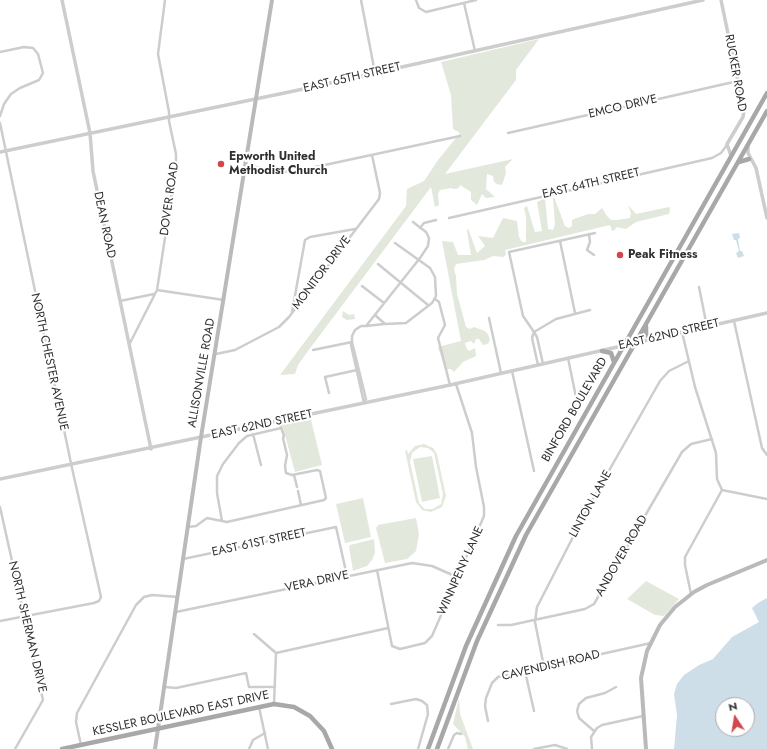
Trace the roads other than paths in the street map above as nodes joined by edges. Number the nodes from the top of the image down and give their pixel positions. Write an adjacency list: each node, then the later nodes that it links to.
1 (62, 0): 20 (street, DEAN ROAD)
2 (165, 0): 18 (street, DOVER ROAD)
3 (272, 0): 15 (main road, ALLISONVILLE ROAD)
4 (361, 0): 12 (street)
5 (416, 0): 9 (street)
6 (476, 0): 9 (street)
7 (703, 0): 10 (street, EAST 65TH STREET)
8 (721, 0): 13 (street, RUCKER ROAD)
9 (464, 3): 10 (street)
10 (475, 51): 12 (street, EAST 65TH STREET)
11 (0, 52): 17 (street)
12 (375, 73): 15 (street, EAST 65TH STREET)
13 (738, 81): 21 (street, EMCO DRIVE); 24 (street, RUCKER ROAD)
14 (767, 93): 23 (main road, BINFORD BOULEVARD)
15 (256, 99): 18 (street, EAST 65TH STREET); 34 (main road, ALLISONVILLE ROAD)
16 (767, 111): 25 (main road, BINFORD BOULEVARD)
17 (0, 115)
18 (169, 116): 20 (street, EAST 65TH STREET); 51 (street, DOVER ROAD)
19 (0, 123): 27 (street, NORTH CHESTER AVENUE)
20 (90, 133): 27 (street, EAST 65TH STREET); 55 (street, DEAN ROAD)
21 (508, 133)
22 (460, 136): 30 (street)
23 (742, 137): 26 (main road, BINFORD BOULEVARD); 29 (main road)
24 (728, 143): 26 (street); 31 (street); 35 (street, EAST 64TH STREET)
25 (748, 146): 29 (main road, BINFORD BOULEVARD); 32 (street)
26 (736, 147): 31 (main road, BINFORD BOULEVARD); 33 (main road)
27 (5, 150): 28 (street, EAST 65TH STREET); 99 (street, NORTH CHESTER AVENUE)
28 (0, 152)
29 (744, 153): 32 (street); 33 (main road, BINFORD BOULEVARD)
30 (372, 155): 34 (street); 40 (street, MONITOR DRIVE)
31 (730, 158): 75 (main road, BINFORD BOULEVARD)
32 (750, 159): 33 (main road); 36 (street)
33 (737, 163): 65 (main road, BINFORD BOULEVARD)
34 (246, 165): 54 (main road, ALLISONVILLE ROAD)
35 (449, 218)
36 (767, 218)
37 (436, 220): 39 (street)
38 (413, 222): 39 (street)
39 (420, 228): 46 (street)
40 (356, 229): 59 (street, MONITOR DRIVE); 59 (street)
41 (595, 233): 42 (street)
42 (589, 234): 43 (street); 45 (street)
43 (560, 240): 60 (street); 69 (street)
44 (395, 243): 46 (street)
45 (594, 255)
46 (418, 260): 48 (street); 53 (street)
47 (378, 264): 48 (street)
48 (400, 282): 56 (street); 57 (street)
49 (362, 286): 56 (street)
50 (699, 287): 68 (street)
51 (157, 290): 52 (street, DOVER ROAD); 54 (street)
52 (154, 294): 55 (street); 74 (street, DOVER ROAD)
53 (435, 299): 57 (street); 88 (street)
54 (224, 300): 78 (main road, ALLISONVILLE ROAD)
55 (120, 301): 74 (street, DEAN ROAD)
56 (384, 302): 62 (street)
57 (428, 305): 66 (street)
58 (590, 310): 60 (street)
59 (292, 312): 78 (street, MONITOR DRIVE)
60 (575, 313): 69 (street)
61 (767, 313): 64 (street, EAST 62ND STREET)
62 (374, 315): 66 (street); 67 (street)
63 (489, 318): 86 (street)
64 (734, 321): 68 (street, EAST 62ND STREET); 98 (street)
65 (646, 322): 71 (main road); 73 (main road, BINFORD BOULEVARD)
66 (385, 324): 67 (street)
67 (366, 326): 72 (street)
68 (707, 327): 70 (street, EAST 62ND STREET)
69 (534, 332): 82 (street); 83 (street)
70 (682, 334): 71 (street, EAST 62ND STREET); 80 (street)
71 (654, 339): 73 (street, EAST 62ND STREET)
72 (352, 342): 76 (street); 84 (street)
73 (635, 343): 75 (street, EAST 62ND STREET); 150 (main road, BINFORD BOULEVARD)
74 (129, 345): 97 (street, DEAN ROAD)
75 (623, 346): 77 (street, EAST 62ND STREET); 81 (main road, BINFORD BOULEVARD)
76 (313, 350)
77 (602, 351): 79 (street, EAST 62ND STREET); 81 (main road)
78 (216, 354): 95 (main road, ALLISONVILLE ROAD)
79 (568, 358): 82 (street, EAST 62ND STREET); 90 (street)
80 (689, 361): 96 (street); 119 (street, LINTON LANE)
81 (614, 362): 149 (main road, BINFORD BOULEVARD)
82 (543, 364): 83 (street, EAST 62ND STREET)
83 (538, 365): 85 (street, EAST 62ND STREET)
84 (358, 370): 89 (street); 91 (street)
85 (512, 371): 86 (street, EAST 62ND STREET); 101 (street)
86 (501, 374): 87 (street, EAST 62ND STREET)
87 (456, 384): 88 (street, EAST 62ND STREET); 114 (street, WINNPENY LANE)
88 (450, 385): 91 (street, EAST 62ND STREET)
89 (329, 393)
90 (577, 402)
91 (364, 403): 92 (street, EAST 62ND STREET)
92 (279, 421): 93 (street); 95 (street, EAST 62ND STREET)
93 (281, 428): 94 (street); 102 (street)
94 (252, 434): 100 (street); 108 (street)
95 (201, 437): 97 (street, EAST 62ND STREET); 109 (main road, ALLISONVILLE ROAD)
96 (712, 439): 104 (street); 119 (street, ANDOVER ROAD)
97 (151, 449): 99 (street, EAST 62ND STREET)
98 (767, 454)
99 (71, 465): 103 (street, EAST 62ND STREET); 118 (street, NORTH CHESTER AVENUE)
100 (261, 465)
101 (534, 471)
102 (294, 475): 106 (street); 106 (street)
103 (0, 479)
104 (722, 490): 105 (street); 115 (street)
105 (767, 499)
106 (301, 506): 108 (street)
107 (0, 507): 118 (street, NORTH SHERMAN DRIVE)
108 (222, 521): 109 (street)
109 (187, 527): 110 (main road, ALLISONVILLE ROAD)
110 (183, 559): 113 (street, EAST 61ST STREET); 116 (main road, ALLISONVILLE ROAD)
111 (767, 560): 115 (main road)
112 (377, 570): 113 (street, VERA DRIVE); 114 (street, VERA DRIVE); 122 (street)
113 (347, 576): 117 (street, VERA DRIVE)
114 (457, 577): 122 (street, WINNPENY LANE)
115 (692, 594): 124 (main road)
116 (178, 597): 117 (main road, ALLISONVILLE ROAD); 141 (street)
117 (176, 612): 128 (main road, ALLISONVILLE ROAD)
118 (25, 616): 120 (street); 142 (street, NORTH SHERMAN DRIVE)
119 (535, 620): 121 (street, ANDOVER ROAD); 126 (street, LINTON LANE)
120 (0, 621)
121 (498, 624)
122 (388, 628): 125 (street)
123 (254, 634): 125 (street)
124 (650, 643): 126 (street, CAVENDISH ROAD); 135 (main road)
125 (276, 653): 129 (street)
126 (544, 667): 127 (street, CAVENDISH ROAD)
127 (525, 671): 134 (street); 136 (street, CAVENDISH ROAD)
128 (165, 686): 129 (street); 137 (main road, ALLISONVILLE ROAD)
129 (275, 687): 131 (street)
130 (616, 687): 138 (street)
131 (274, 704): 133 (main road, KESSLER BOULEVARD EAST DRIVE); 147 (main road, KESSLER BOULEVARD EAST DRIVE)
132 (391, 704): 148 (street)
133 (259, 707): 137 (main road, KESSLER BOULEVARD EAST DRIVE); 139 (street)
134 (534, 711)
135 (643, 716): 138 (street); 155 (main road)
136 (488, 721)
137 (159, 728): 141 (main road, KESSLER BOULEVARD EAST DRIVE); 144 (main road, ALLISONVILLE ROAD)
138 (594, 731): 154 (street)
139 (265, 733): 145 (street); 146 (street)
140 (461, 734): 151 (street)
141 (81, 745): 143 (main road, KESSLER BOULEVARD EAST DRIVE)
142 (15, 749)
143 (62, 749)
144 (156, 749)
145 (249, 749)
146 (268, 749)
147 (332, 749)
148 (418, 749)
149 (428, 749)
150 (437, 749)
151 (448, 749)
152 (534, 749): 153 (street)
153 (568, 749)
154 (592, 749)
155 (646, 749)

